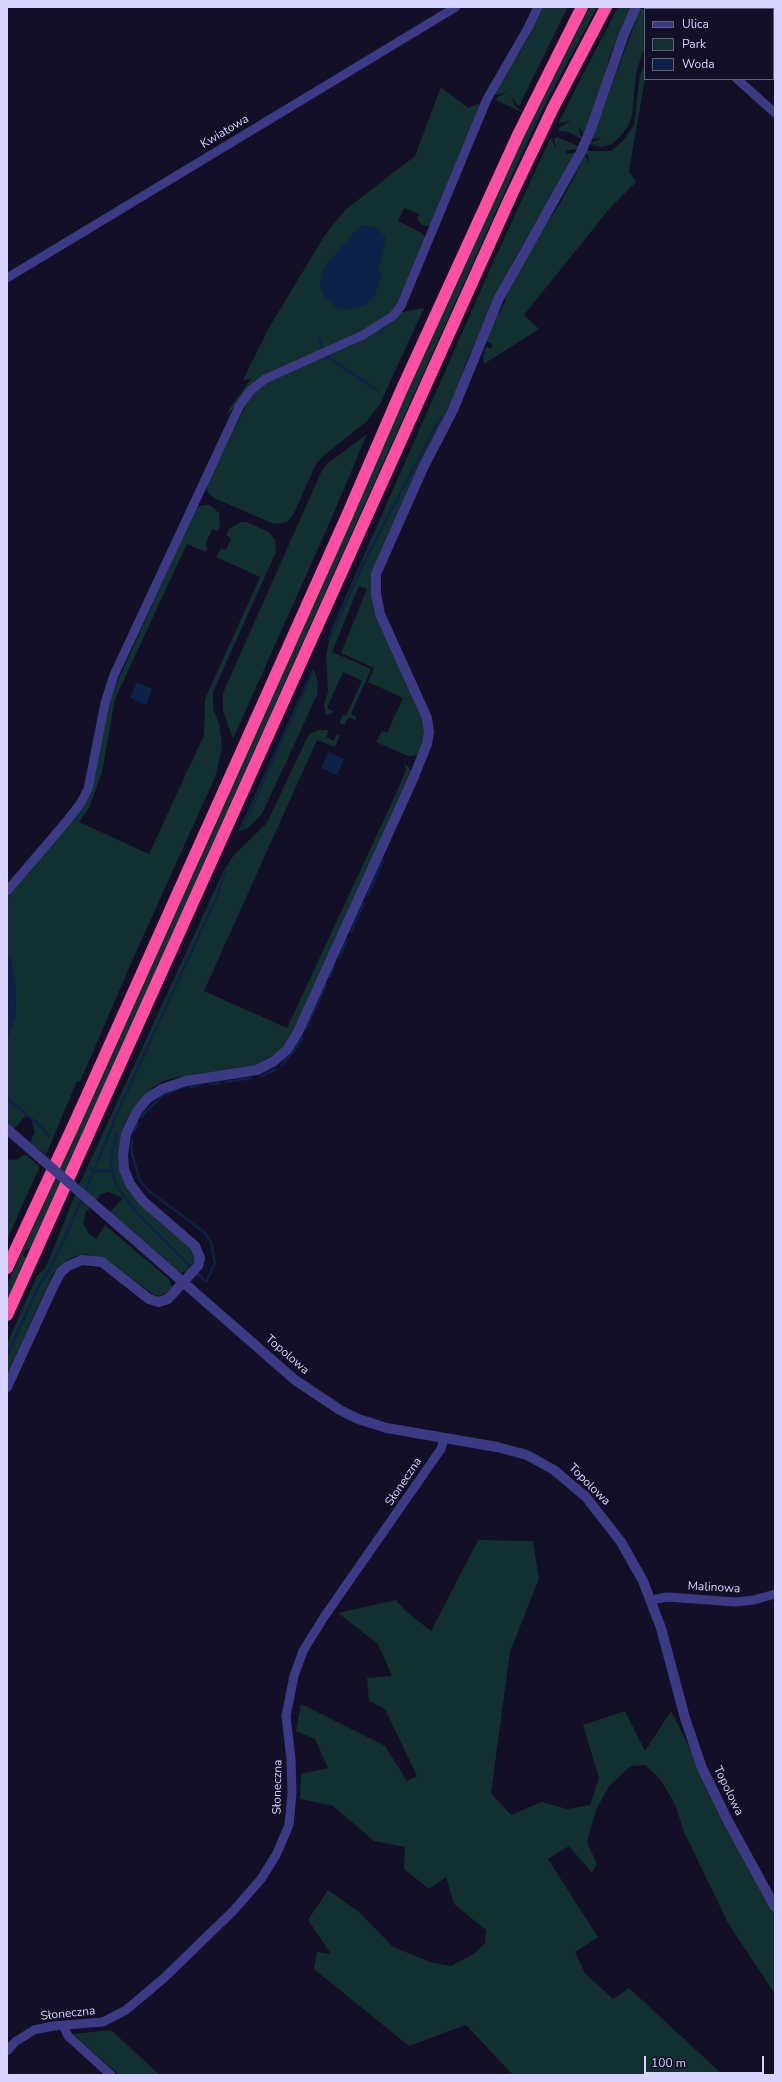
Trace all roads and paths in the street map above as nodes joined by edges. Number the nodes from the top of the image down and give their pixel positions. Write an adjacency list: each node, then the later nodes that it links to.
1 (456, 7): 8 (street, Kwiatowa)
2 (538, 7): 9 (street)
3 (582, 7): 11 (highway)
4 (606, 7): 13 (highway)
5 (636, 7): 12 (street)
6 (738, 80): 7 (street)
7 (775, 113)
8 (7, 278)
9 (7, 891)
10 (7, 1129): 12 (street, Topolowa, bridge)
11 (7, 1268)
12 (184, 1283): 14 (street); 15 (street, Topolowa)
13 (7, 1315)
14 (7, 1387)
15 (444, 1439): 17 (street, Topolowa); 19 (street, Słoneczna)
16 (775, 1594): 17 (street, Malinowa)
17 (651, 1600): 18 (street, Topolowa)
18 (775, 1907)
19 (63, 2025): 20 (street, Słoneczna); 21 (street)
20 (7, 2051)
21 (111, 2075)

